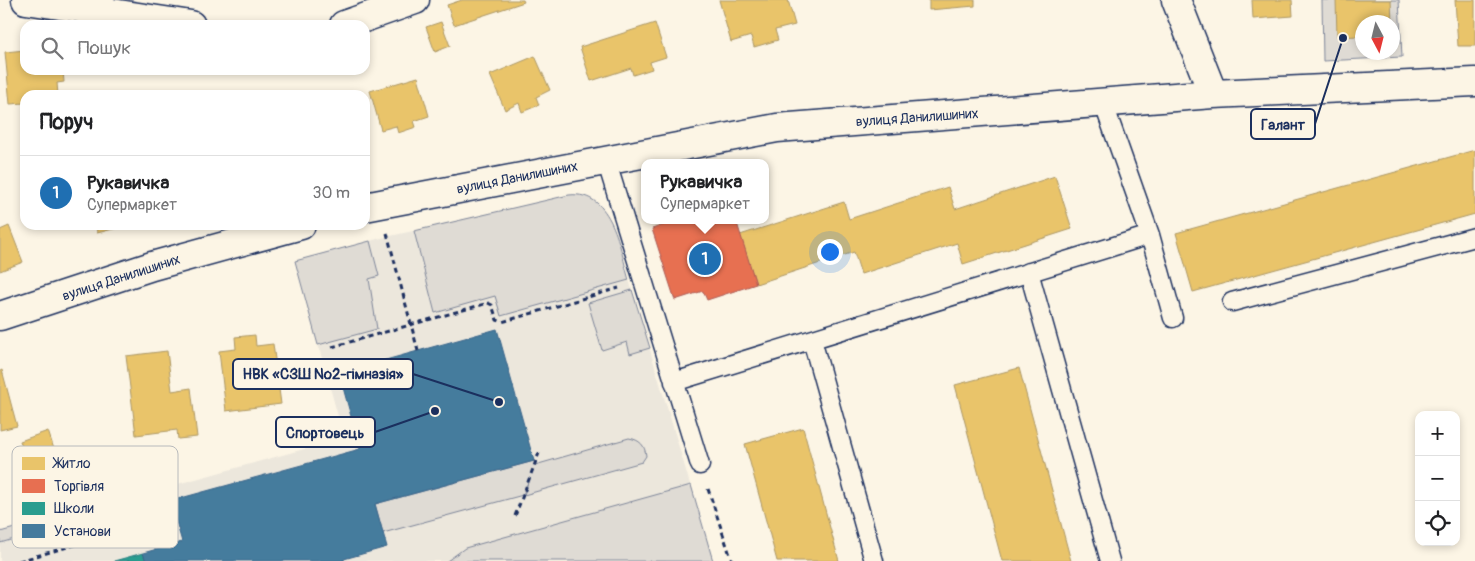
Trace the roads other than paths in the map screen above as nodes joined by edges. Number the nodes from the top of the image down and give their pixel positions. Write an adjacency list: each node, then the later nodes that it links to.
1 (26, 0): 4 (street)
2 (415, 0): 5 (street)
3 (1176, 0): 7 (street)
4 (157, 20)
5 (358, 20)
6 (1475, 82): 7 (street, вулиця Данилишиних)
7 (1213, 94): 8 (street, вулиця Данилишиних)
8 (1102, 102): 9 (street, вулиця Данилишиних); 12 (lane)
9 (606, 160): 10 (street, вулиця Данилишиних); 19 (lane)
10 (370, 206)
11 (283, 230): 16 (street, вулиця Данилишиних)
12 (1150, 235): 14 (lane); 17 (lane)
13 (1475, 237): 15 (lane)
14 (1029, 272): 18 (lane); 22 (lane)
15 (1232, 302)
16 (0, 316)
17 (1173, 318)
18 (812, 340): 19 (lane); 21 (lane)
19 (674, 382): 20 (lane)
20 (700, 465)
21 (874, 561)
22 (1110, 561)

